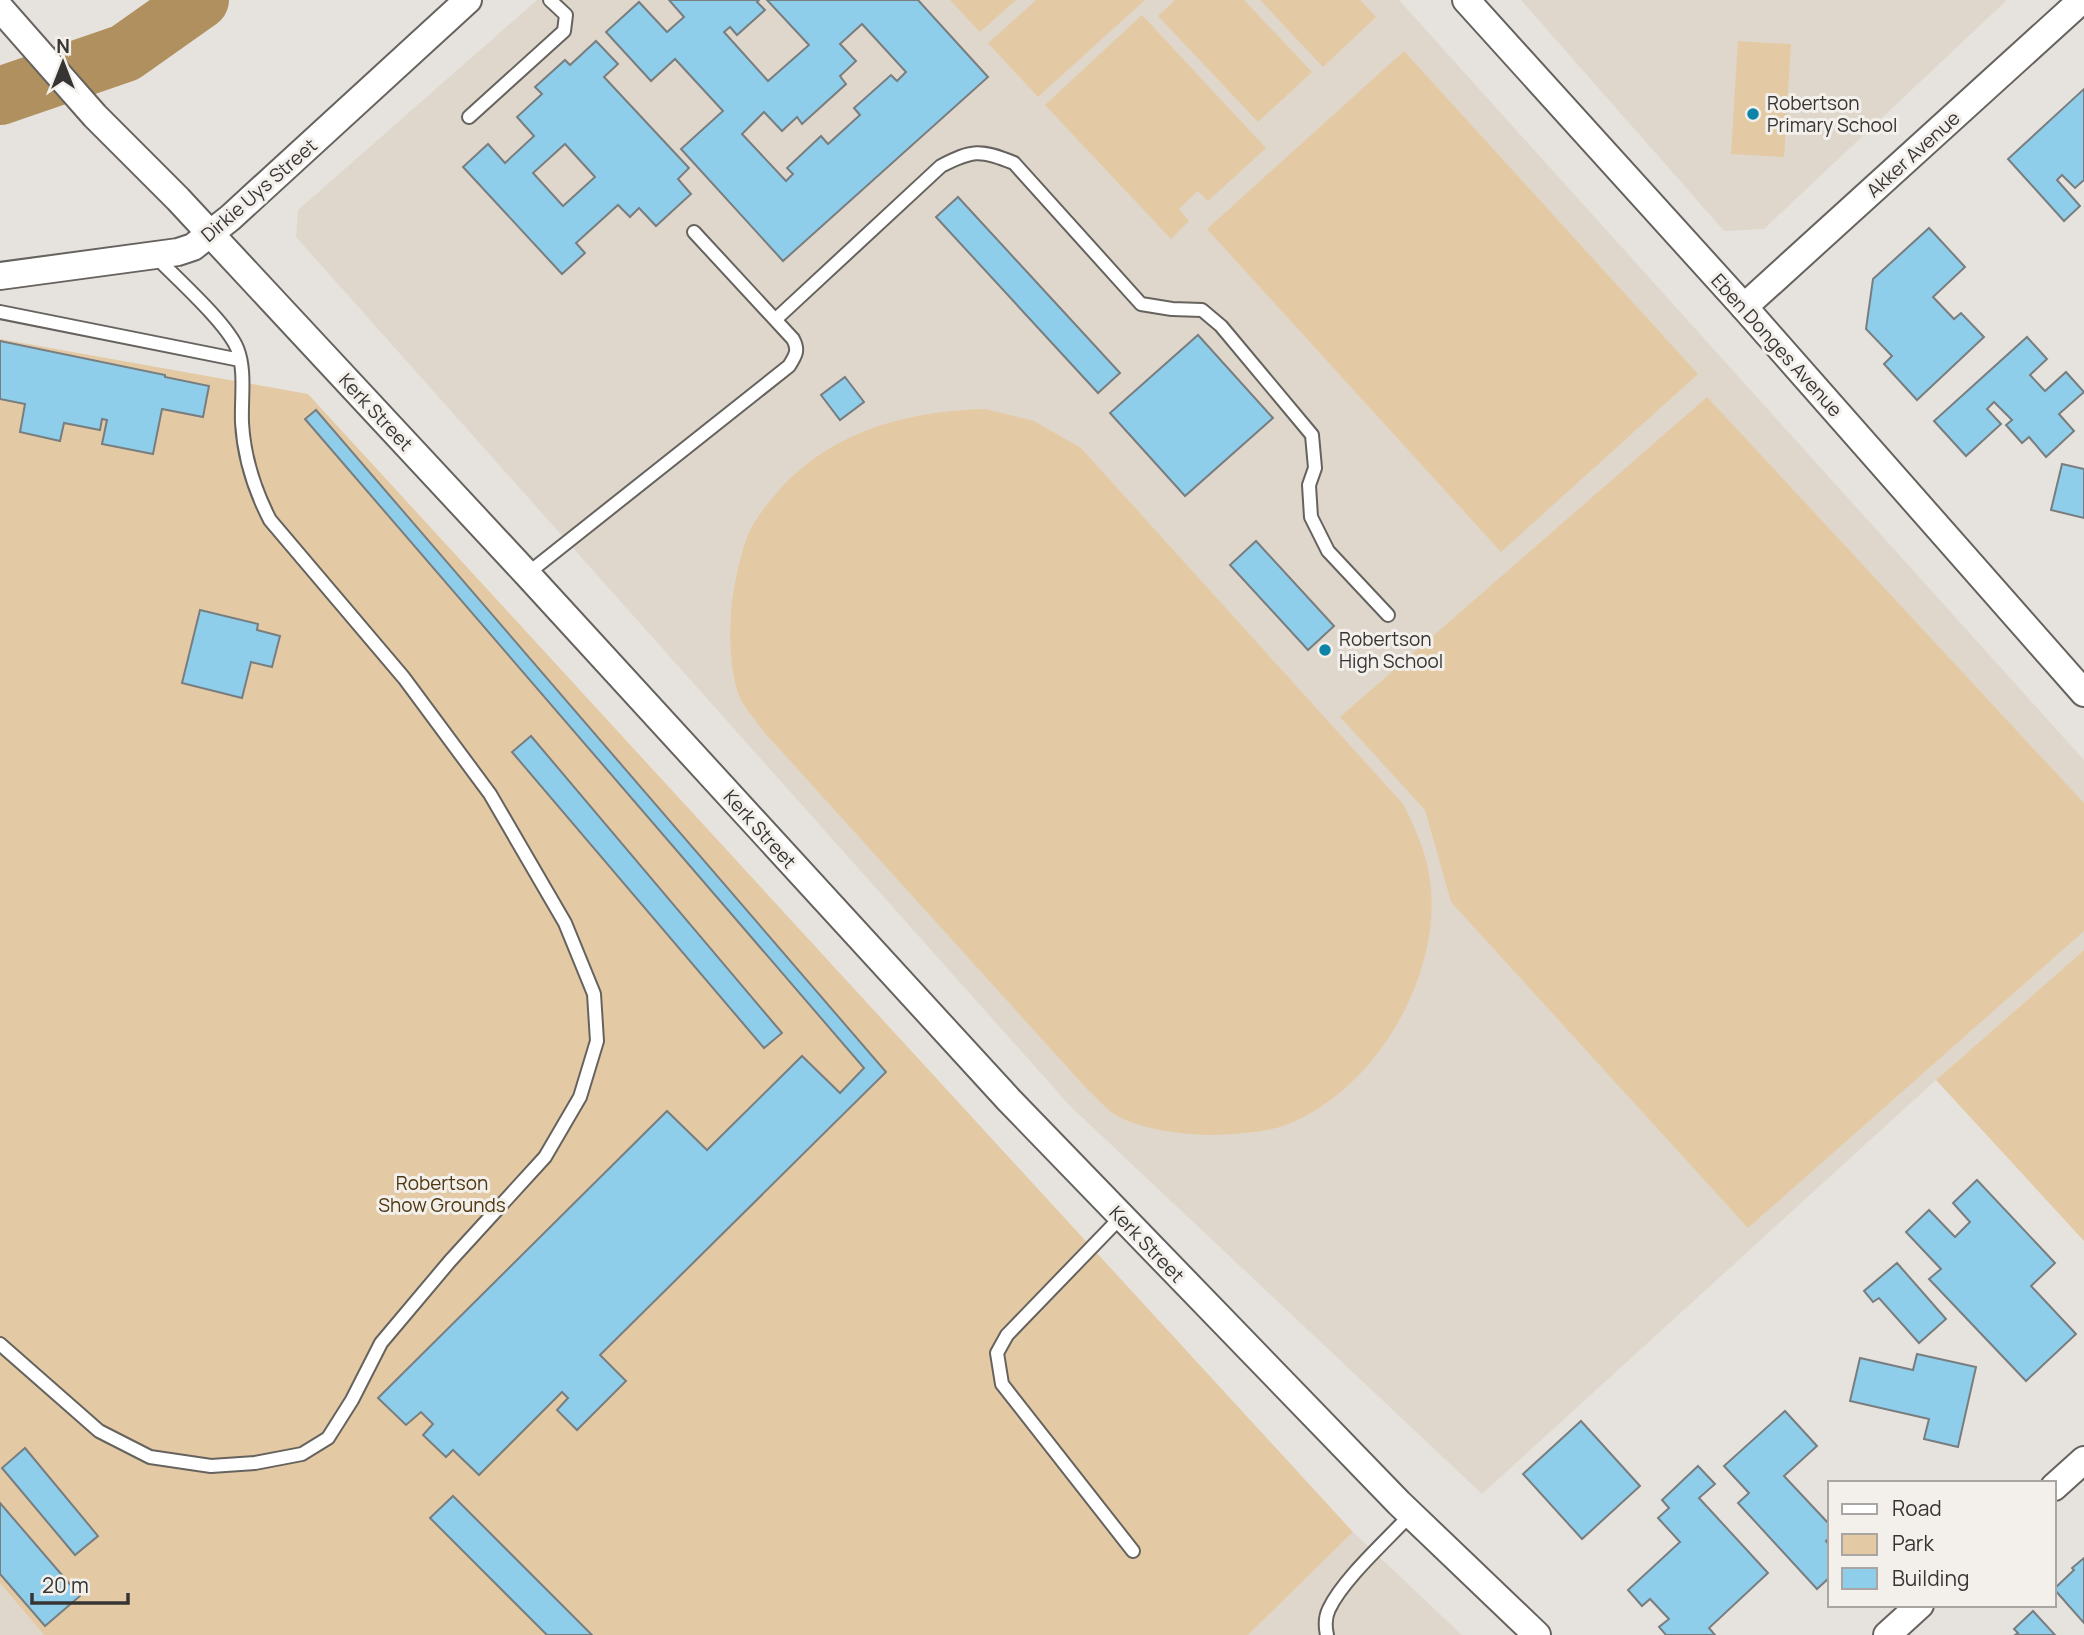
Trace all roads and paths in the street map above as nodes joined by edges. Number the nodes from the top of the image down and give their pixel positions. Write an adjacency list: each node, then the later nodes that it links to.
1 (468, 0): 8 (street, Dirkie Uys Street)
2 (550, 0): 6 (lane)
3 (1466, 0): 11 (street, Eben Donges Avenue)
4 (2082, 0): 11 (street, Akker Avenue)
5 (0, 8): 8 (street, Kerk Street)
6 (470, 117)
7 (694, 232): 13 (lane)
8 (211, 234): 9 (street, Dirkie Uys Street); 15 (street, Kerk Street)
9 (154, 255): 10 (street, Dirkie Uys Street); 14 (lane)
10 (0, 276)
11 (1744, 307): 17 (street, Eben Donges Avenue)
12 (0, 312): 14 (lane)
13 (776, 319): 15 (lane); 16 (lane)
14 (240, 360): 19 (lane)
15 (527, 574): 18 (street, Kerk Street)
16 (1388, 615)
17 (2084, 693)
18 (1121, 1217): 22 (street, Kerk Street); 23 (lane)
19 (0, 1344)
20 (2084, 1460): 21 (street)
21 (2056, 1485)
22 (1411, 1514): 25 (lane); 26 (street, Kerk Street)
23 (1133, 1551)
24 (1918, 1607): 27 (street)
25 (1327, 1635)
26 (1537, 1635)
27 (1887, 1635)

